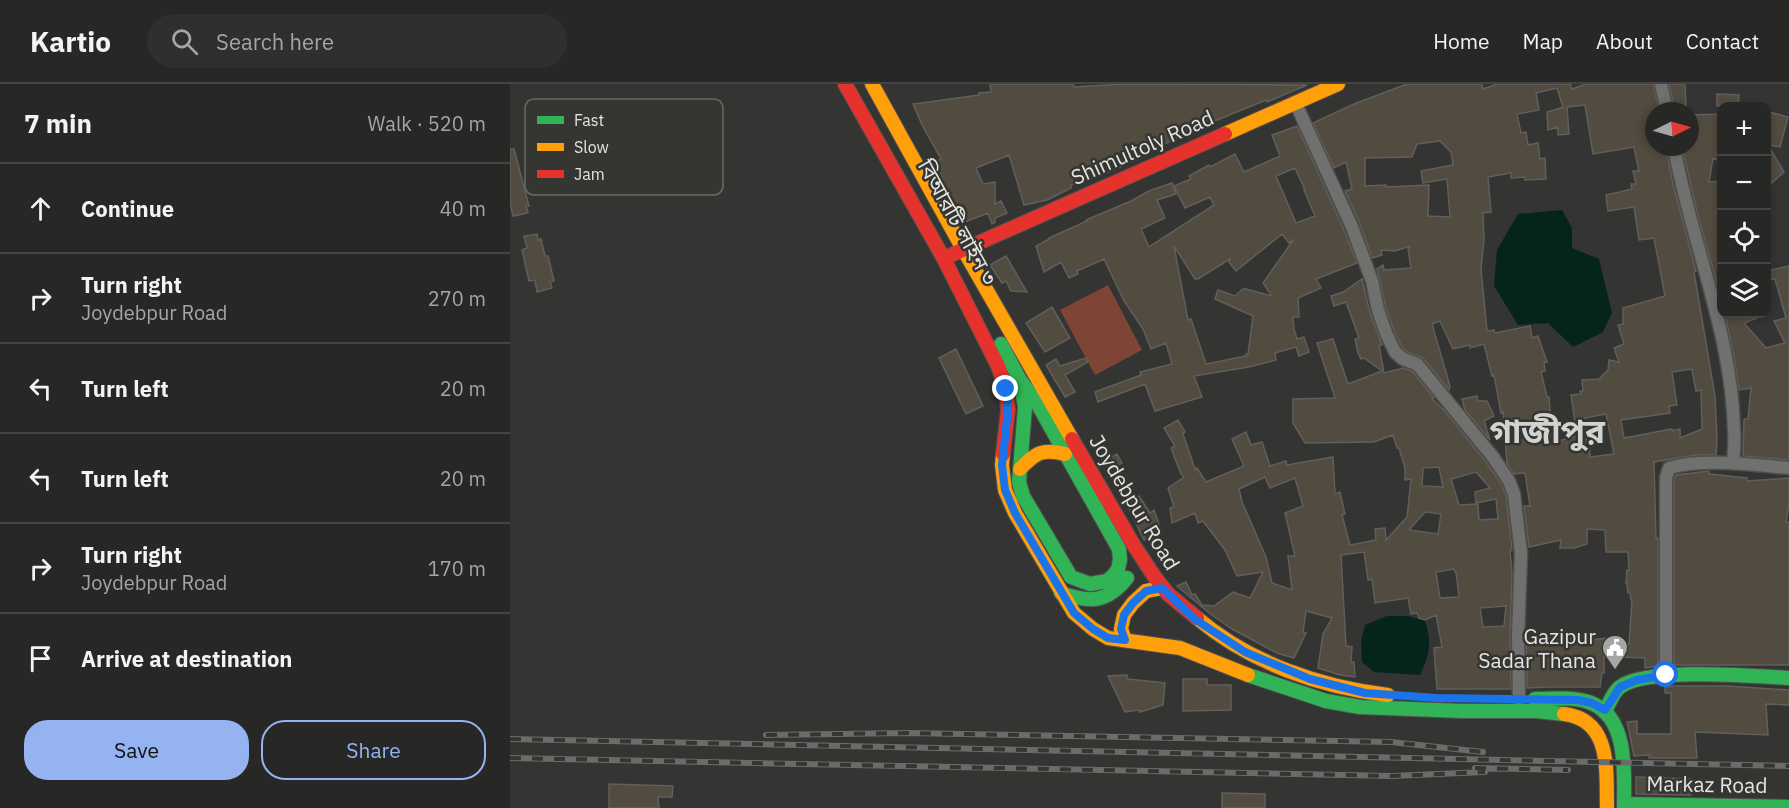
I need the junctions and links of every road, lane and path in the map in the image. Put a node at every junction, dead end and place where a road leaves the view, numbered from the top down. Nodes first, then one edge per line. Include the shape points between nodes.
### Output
1 (845, 84) edge
2 (857, 84) edge
3 (872, 84) edge
4 (1338, 84) edge
5 (1661, 84) edge
6 (1295, 102) junction
7 (1665, 102) edge
8 (1676, 156) edge
9 (953, 254) junction
10 (1020, 380) junction
11 (1065, 454) junction
12 (1733, 463) junction
13 (1789, 468) edge
14 (1020, 469) junction
15 (1133, 544) junction
16 (1162, 588) junction
17 (1062, 593) junction
18 (1125, 640) junction
19 (1666, 675) junction
20 (1789, 678) edge
21 (1519, 699) junction
22 (1605, 710) junction
23 (1624, 806) edge
24 (1789, 807) edge
25 (1607, 808) edge

1 - 9 main road
2 - 9 main road, বিআরটি লাইন ৩
3 - 9 main road
4 - 6 main road, Shimultoly Road
5 - 7 street
6 - 9 main road, Shimultoly Road
6 - 21 street via 1352,227 1395,352 1417,364 1493,457 1514,494 1521,553
8 - 12 street via 1731,390
9 - 10 main road, বিআরটি লাইন ৩
9 - 15 main road, Joydebpur Road
9 - 17 main road via 1006,389 1008,410 1002,465 1005,490
10 - 11 main road, বিআরটি লাইন ৩
10 - 14 main road, বিআরটি লাইন ৩ via 1025,407
11 - 14 main road via 1042,451
11 - 14 main road, বিআরটি লাইন ৩ via 1119,549 1118,572 1107,581 1094,585 1071,577 1023,496
12 - 13 street
12 - 19 street via 1669,468
15 - 16 main road, Joydebpur Road
15 - 17 main road via 1131,571 1116,591 1090,601
16 - 18 main road via 1146,591 1124,615 1121,629
16 - 21 main road, Joydebpur Road via 1196,620 1245,652 1310,679 1365,693
17 - 18 main road via 1074,613 1093,629 1108,638
18 - 25 main road via 1180,648 1326,701 1360,706 1570,715 1591,725 1601,739
19 - 20 main road
19 - 22 main road via 1620,687
21 - 22 main road, Joydebpur Road via 1578,700
22 - 23 main road via 1621,744
23 - 24 main road, Markaz Road

